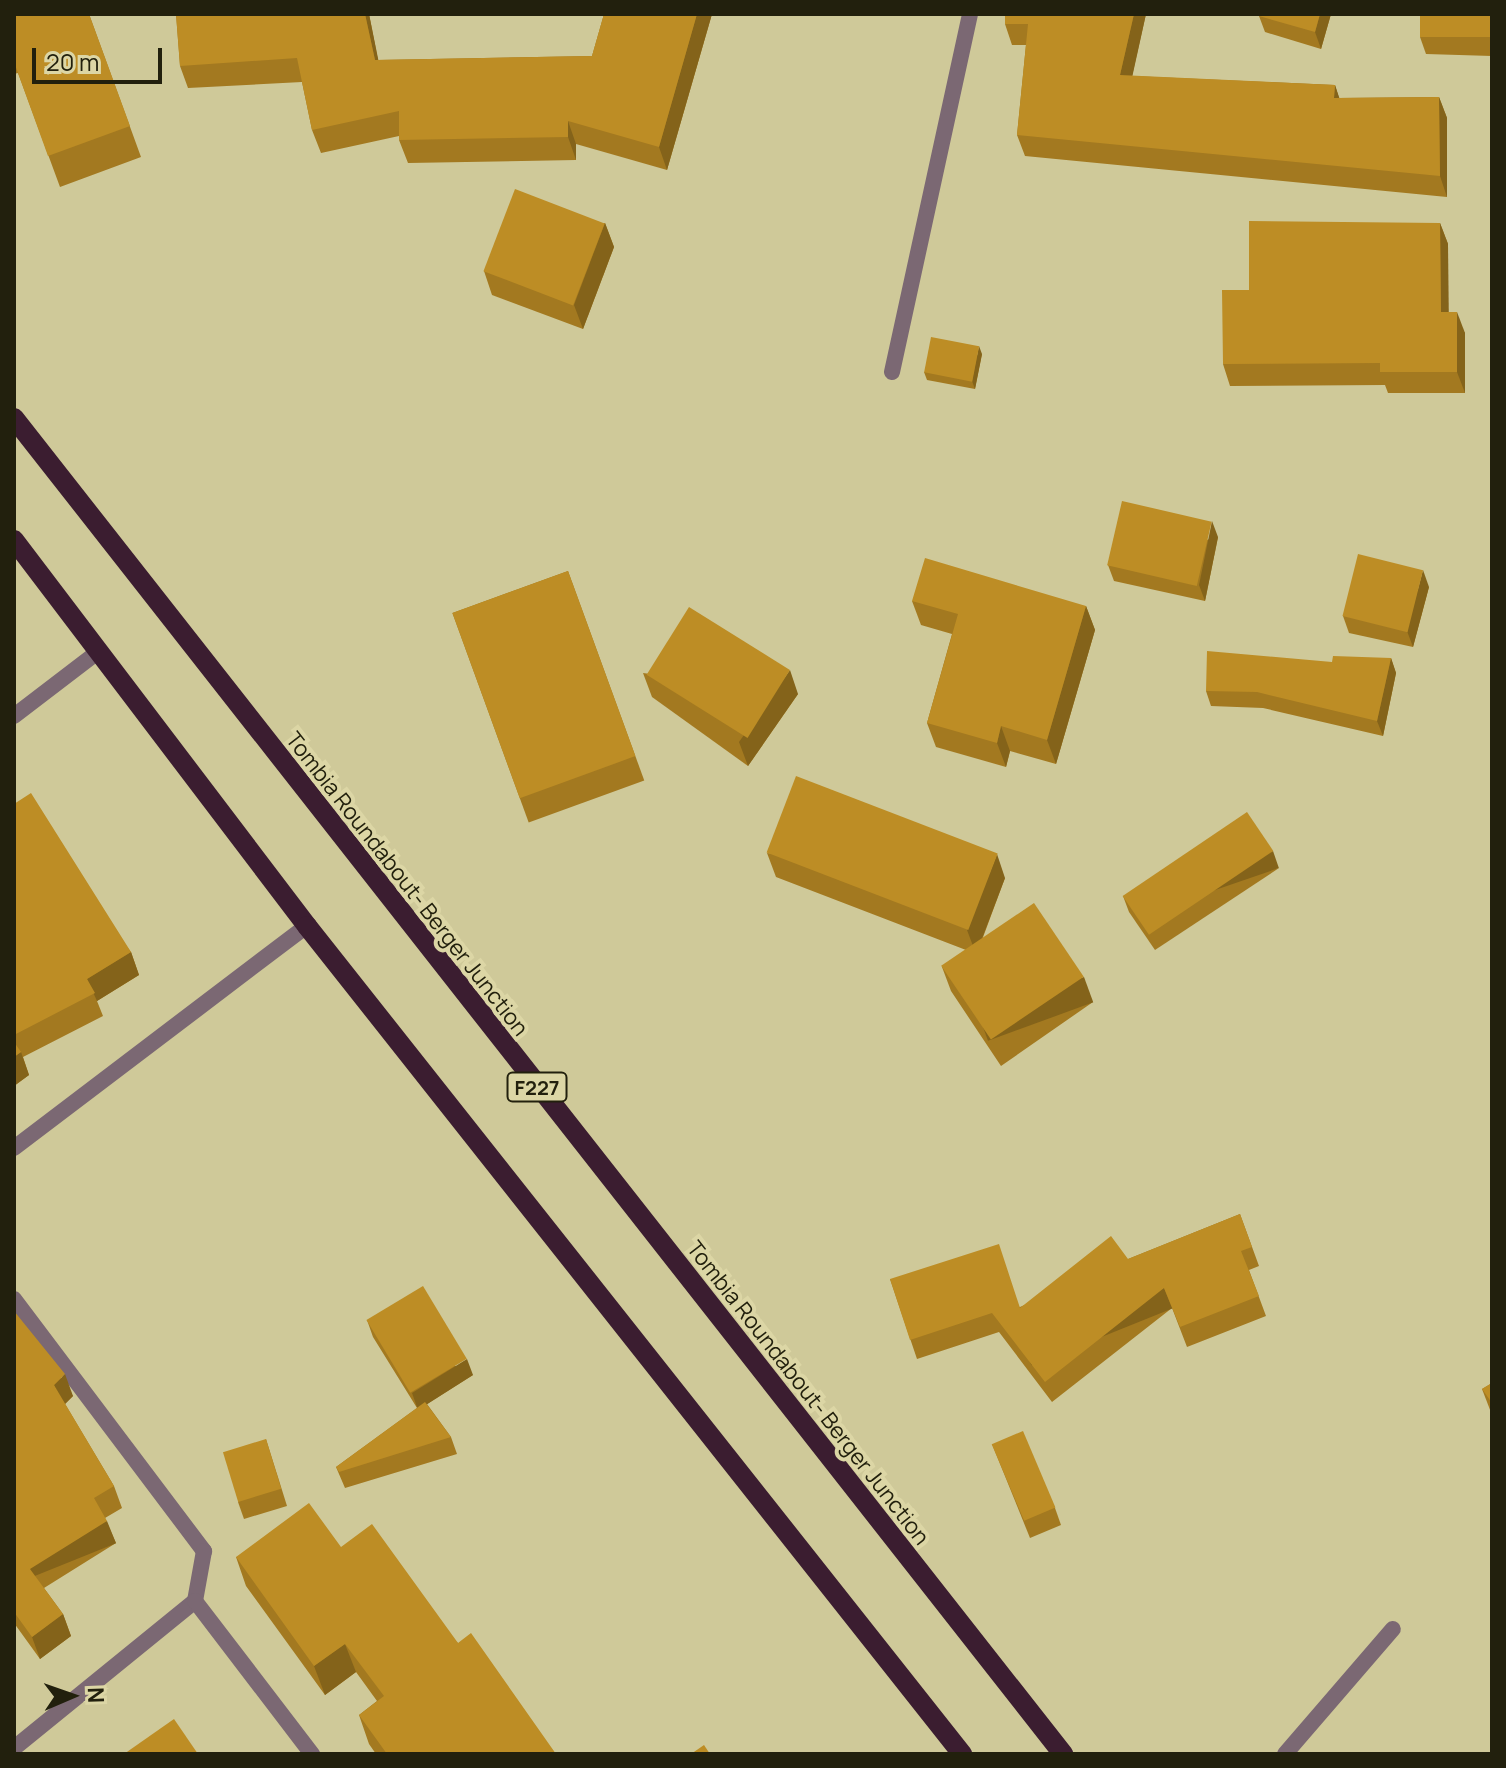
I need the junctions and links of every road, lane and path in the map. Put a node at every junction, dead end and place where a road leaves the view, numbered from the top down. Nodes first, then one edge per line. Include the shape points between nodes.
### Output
1 (970, 14) edge
2 (892, 372) dead end
3 (14, 418) edge
4 (14, 540) edge
5 (99, 651) junction
6 (14, 716) edge
7 (307, 926) junction
8 (14, 1148) edge
9 (14, 1299) edge
10 (195, 1601) junction
11 (1393, 1629) dead end
12 (14, 1748) edge
13 (312, 1754) edge
14 (962, 1754) edge
15 (1063, 1754) edge
16 (1285, 1754) edge

1 - 2 street
3 - 15 main road, Tombia Roundabout- Berger Junction / F227
4 - 5 main road
5 - 6 street
5 - 7 main road
7 - 8 street
7 - 14 main road
9 - 10 street via 204,1551
10 - 12 street
10 - 13 street
11 - 16 street

